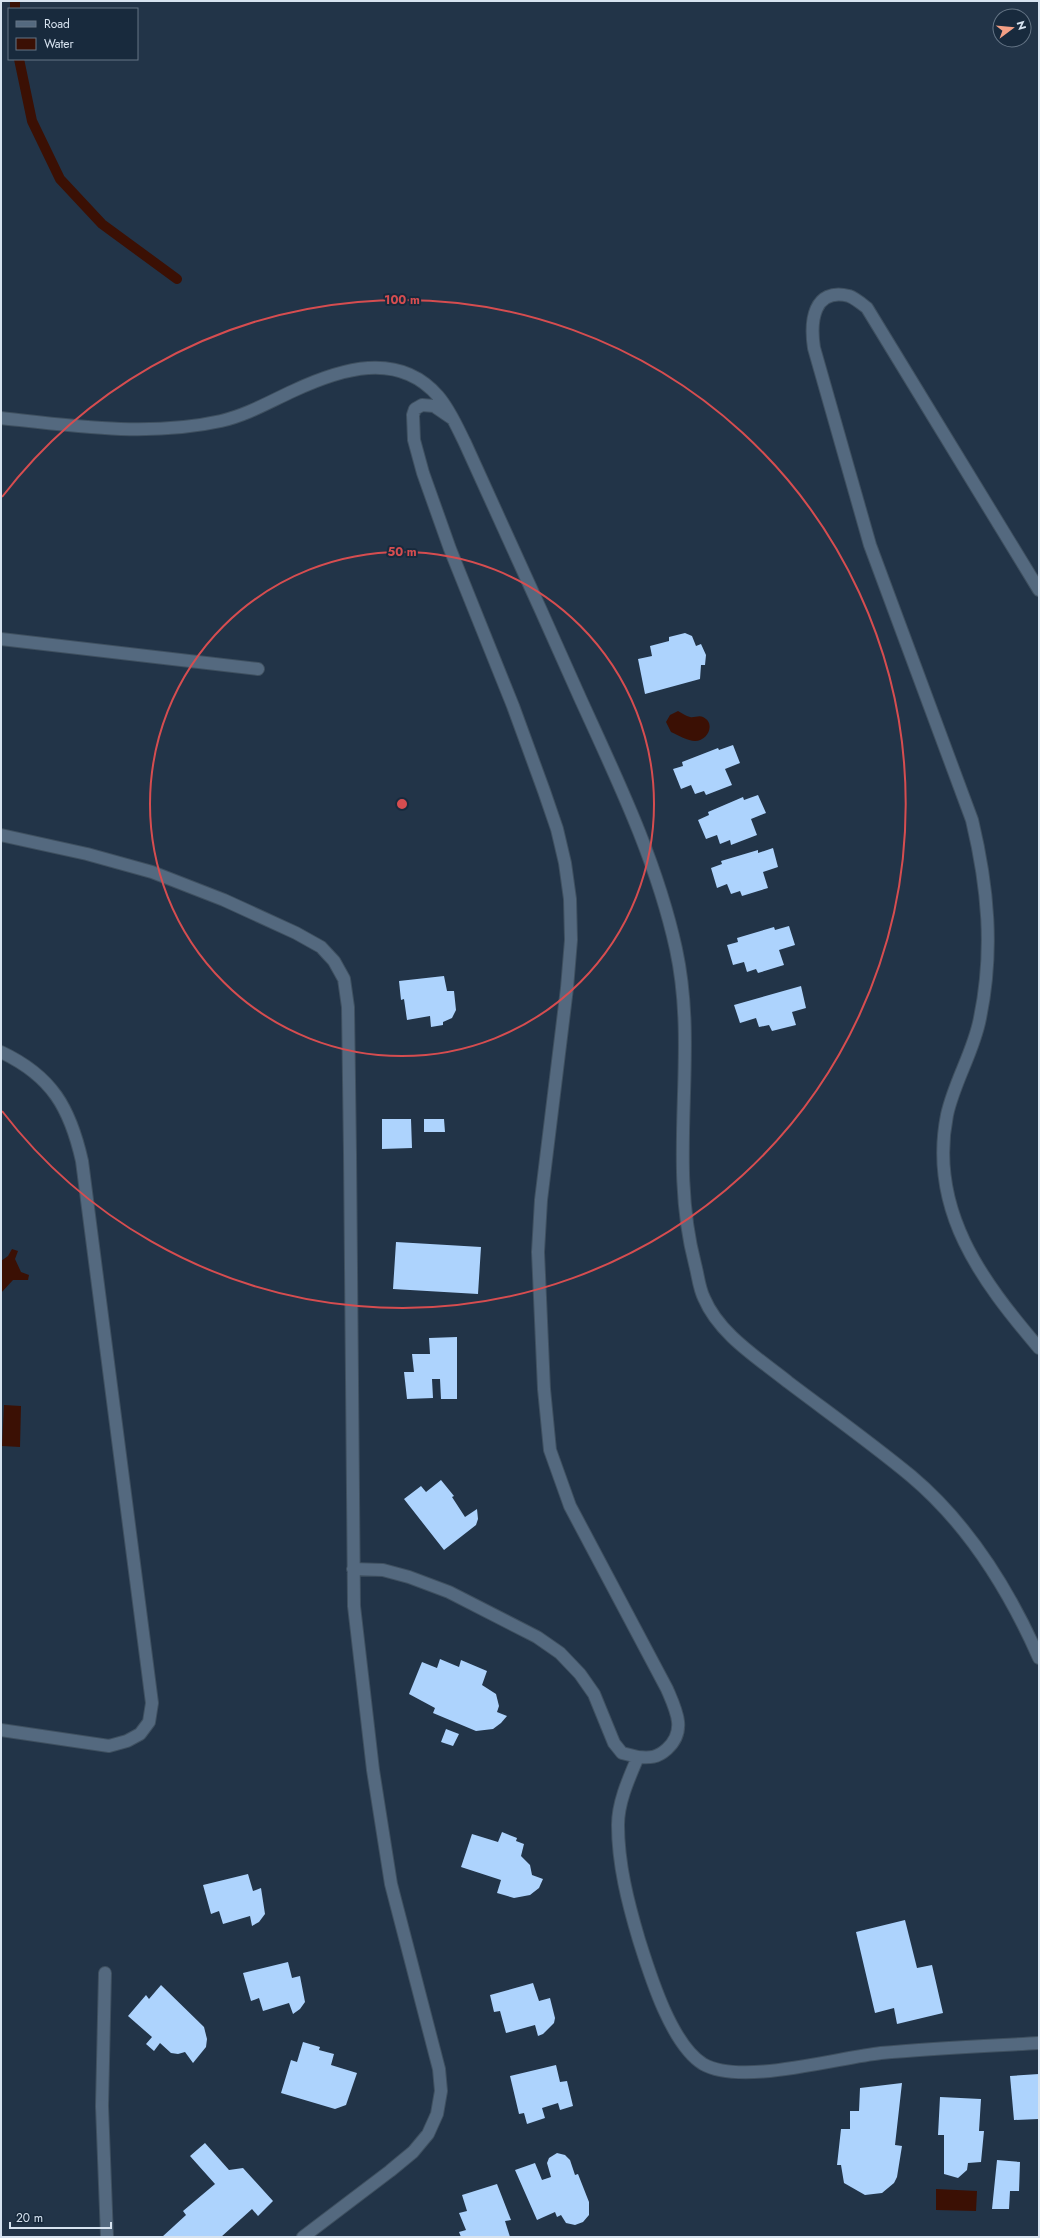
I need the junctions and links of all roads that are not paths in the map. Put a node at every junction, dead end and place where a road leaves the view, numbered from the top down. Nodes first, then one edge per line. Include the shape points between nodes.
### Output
1 (1, 418) edge
2 (453, 419) junction
3 (1039, 590) edge
4 (1, 639) edge
5 (258, 669) dead end
6 (1, 835) edge
7 (1, 1052) edge
8 (1039, 1348) edge
9 (353, 1569) junction
10 (1039, 1658) edge
11 (1, 1730) edge
12 (638, 1758) junction
13 (105, 1974) dead end
14 (1039, 2043) edge
15 (107, 2237) edge
16 (303, 2237) edge

1 - 2 street via 124,429 155,429 220,421 252,412 337,373 362,367 387,369 422,382 437,396
2 - 10 street via 622,789 662,894 682,983 686,1045 681,1140 683,1199 689,1241 704,1298 724,1329 909,1475 943,1505 968,1534 996,1578
2 - 12 street via 434,406 422,405 412,415 414,440 450,549 513,706 557,829 570,899 571,940 567,988 540,1207 538,1252 544,1389 550,1450 562,1486 592,1550 676,1711 680,1730 674,1743 652,1759
3 - 8 street via 867,308 850,297 834,294 823,300 814,314 811,329 814,348 870,545 972,820 982,865 989,940 986,979 980,1020 947,1115 944,1159 949,1201 962,1239 978,1268 997,1299
4 - 5 street
6 - 9 street via 72,850 152,872 224,900 321,947 334,961 344,978 348,1007 350,1138
7 - 11 street via 47,1083 65,1108 75,1130 82,1161 152,1703 149,1722 140,1734 109,1746
9 - 12 street via 382,1570 449,1592 537,1638 560,1653 594,1694 614,1743 622,1752
9 - 16 street via 354,1606 362,1678 390,1877 439,2069 441,2091 437,2114 413,2152
12 - 14 street via 628,1782 618,1824 622,1872 630,1910 662,2005 678,2035 702,2063 715,2070 732,2073 758,2072 881,2053
13 - 15 street via 102,2106

